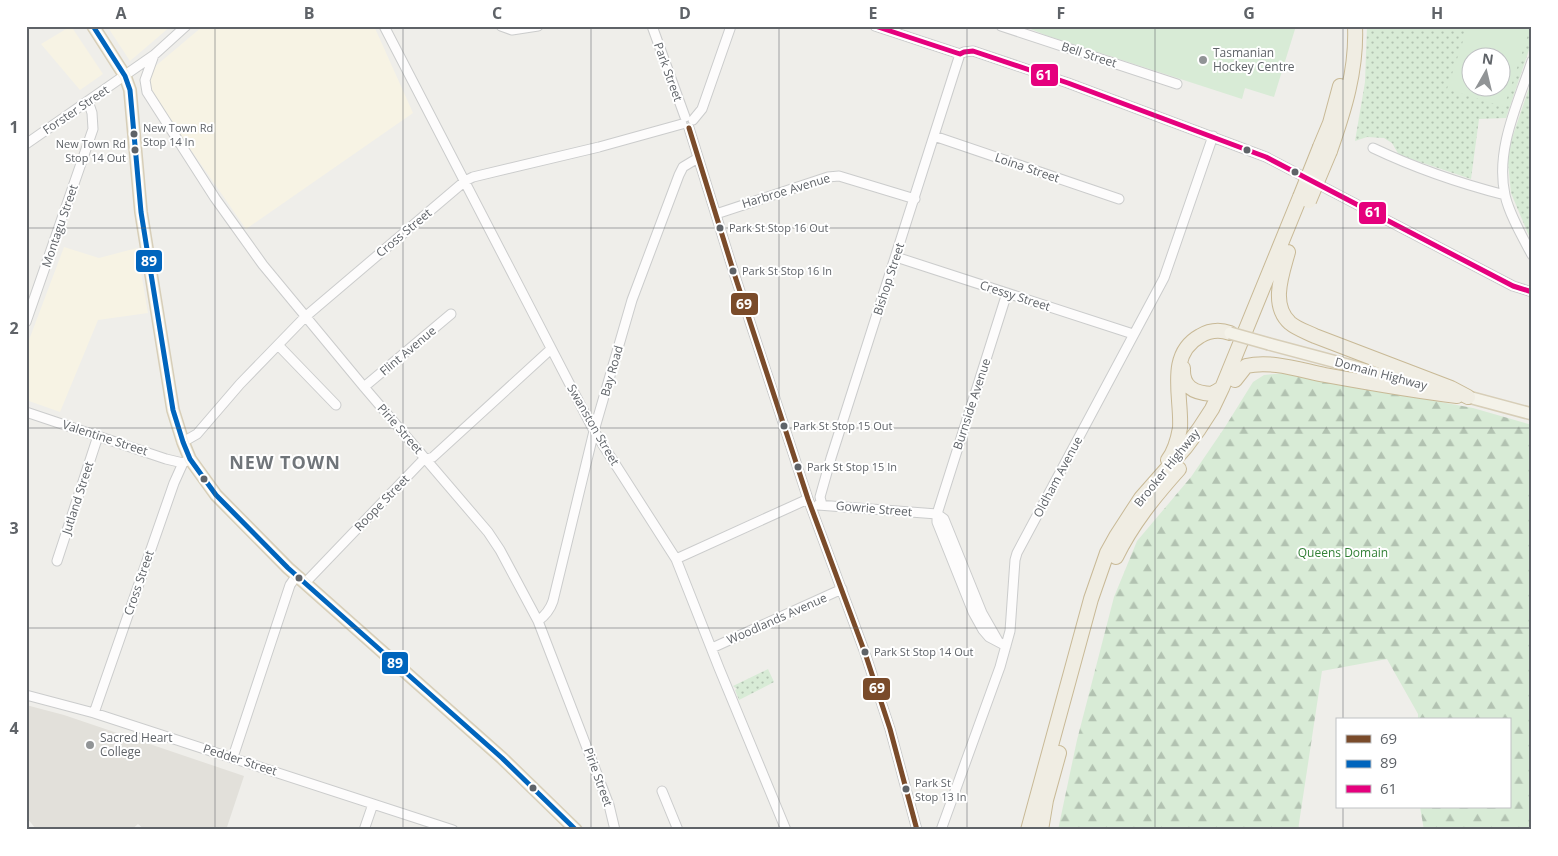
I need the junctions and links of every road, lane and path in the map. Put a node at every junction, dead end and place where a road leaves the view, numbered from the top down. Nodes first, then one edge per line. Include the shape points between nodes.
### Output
1 (93, 26) edge
2 (186, 26) edge
3 (384, 26) edge
4 (501, 26) edge
5 (538, 26) edge
6 (652, 26) edge
7 (731, 26) edge
8 (875, 26) edge
9 (1001, 26) edge
10 (1346, 26) edge
11 (1354, 26) edge
12 (960, 54) junction
13 (154, 55) junction
14 (1532, 61) edge
15 (125, 76) junction
16 (1177, 84) dead end
17 (88, 101) junction
18 (687, 122) junction
19 (934, 136) junction
20 (1213, 136) junction
21 (26, 144) edge
22 (1373, 148) dead end
23 (1325, 149) junction
24 (698, 158) junction
25 (465, 181) junction
26 (1505, 195) junction
27 (914, 199) junction
28 (1119, 199) dead end
29 (1305, 199) junction
30 (716, 214) junction
31 (1288, 252) junction
32 (1532, 255) edge
33 (896, 257) junction
34 (1532, 292) edge
35 (1007, 294) junction
36 (29, 304) edge
37 (451, 314) dead end
38 (305, 317) junction
39 (26, 322) edge
40 (1230, 333) junction
41 (1133, 334) junction
42 (278, 345) junction
43 (551, 349) junction
44 (1235, 380) junction
45 (364, 387) junction
46 (1222, 388) junction
47 (1468, 397) junction
48 (336, 405) dead end
49 (26, 412) edge
50 (1532, 414) edge
51 (594, 431) junction
52 (98, 436) junction
53 (183, 442) junction
54 (426, 459) junction
55 (187, 461) junction
56 (1150, 487) junction
57 (810, 503) junction
58 (822, 504) junction
59 (937, 514) junction
60 (676, 559) junction
61 (57, 561) dead end
62 (301, 579) junction
63 (842, 589) junction
64 (538, 621) junction
65 (1002, 644) junction
66 (712, 648) junction
67 (26, 695) edge
68 (94, 713) junction
69 (233, 757) junction
70 (662, 791) dead end
71 (374, 804) junction
72 (364, 830) edge
73 (452, 830) edge
74 (576, 830) edge
75 (615, 830) edge
76 (678, 830) edge
77 (786, 830) edge
78 (916, 830) edge
79 (941, 830) edge
80 (1028, 830) edge
81 (1041, 830) edge

1 - 15 main road
2 - 13 street, Forster Street
3 - 25 street, Swanston Street
4 - 5 street via 512,30
6 - 18 street, Park Street
7 - 18 street via 702,109
8 - 12 street
9 - 16 street, Bell Street
10 - 23 highway, Brooker Highway via 1342,76
11 - 23 highway via 1354,58 1345,109
12 - 19 street, Bishop Street
12 - 20 street via 973,51
13 - 15 street, Forster Street
13 - 38 street, Pirie Street via 145,80 147,92 263,265
14 - 26 street via 1506,140 1503,165
15 - 17 street, Forster Street
15 - 53 main road via 132,104 141,212 173,410
17 - 21 street, Forster Street
17 - 36 street, Montagu Street via 93,129
18 - 24 street, Park Street
18 - 25 street, Cross Street via 599,147 473,176
19 - 27 street, Bishop Street
19 - 28 street, Loina Street
20 - 34 street via 1266,157 1513,286
20 - 41 street, Oldham Avenue via 1164,278
22 - 26 street via 1402,161
23 - 29 highway, Brooker Highway, bridge
24 - 30 street, Park Street
24 - 51 street, Bay Road via 683,167 679,175 632,300
25 - 38 street, Cross Street
25 - 43 street, Swanston Street
26 - 32 street
27 - 30 street, Harbroe Avenue via 839,176
27 - 33 street, Bishop Street
29 - 31 highway, Brooker Highway
29 - 46 highway, Brooker Highway
30 - 57 street, Park Street
31 - 44 highway, Brooker Highway
31 - 47 highway via 1279,295 1283,314 1290,323
33 - 35 street, Cressy Street
33 - 58 street, Bishop Street via 831,458 820,497
35 - 41 street, Cressy Street
35 - 59 street, Burnside Avenue
36 - 39 street, Montagu Street
37 - 45 street, Flint Avenue
38 - 42 street, Cross Street
38 - 45 street, Pirie Street
40 - 46 highway via 1199,343 1188,355 1183,368 1185,382 1190,388 1212,394
40 - 47 main road, Domain Highway, bridge
40 - 56 highway via 1216,330 1200,336 1181,358 1177,442
41 - 65 street, Oldham Avenue via 1017,553 1010,631
42 - 48 street
42 - 53 street, Cross Street via 196,434
43 - 51 street, Swanston Street
43 - 54 street, Roope Street via 433,457
44 - 47 highway via 1246,366 1275,365 1374,384
44 - 81 highway, Brooker Highway via 1205,437 1137,519 1116,556 1100,600 1046,800
45 - 54 street, Pirie Street
46 - 56 highway, Brooker Highway via 1199,429
47 - 50 main road, Domain Highway
49 - 52 street, Valentine Street
51 - 60 street, Swanston Street
51 - 64 street, Bay Road via 553,601
52 - 55 street, Valentine Street via 166,459
52 - 61 street, Jutland Street
53 - 55 main road
54 - 62 street, Roope Street
54 - 64 street, Pirie Street via 488,532
55 - 62 main road via 216,495
55 - 68 street, Cross Street via 174,483
56 - 80 highway, Brooker Highway via 1117,535 1098,577
57 - 58 street, Gowrie Street
57 - 60 street
57 - 63 street, Park Street
58 - 59 street, Gowrie Street
59 - 65 street via 944,519 982,613
60 - 66 street, Swanston Street
62 - 69 street, Roope Street via 290,585
62 - 74 main road via 502,758
63 - 66 street, Woodlands Avenue
63 - 78 street, Park Street via 890,729
64 - 75 street, Pirie Street via 609,805
65 - 79 street, Oldham Avenue via 1000,667
66 - 77 street, Swanston Street
67 - 68 street, Pedder Street
68 - 69 street, Pedder Street
69 - 71 street, Pedder Street
70 - 76 street
71 - 72 street
71 - 73 street, Pedder Street

